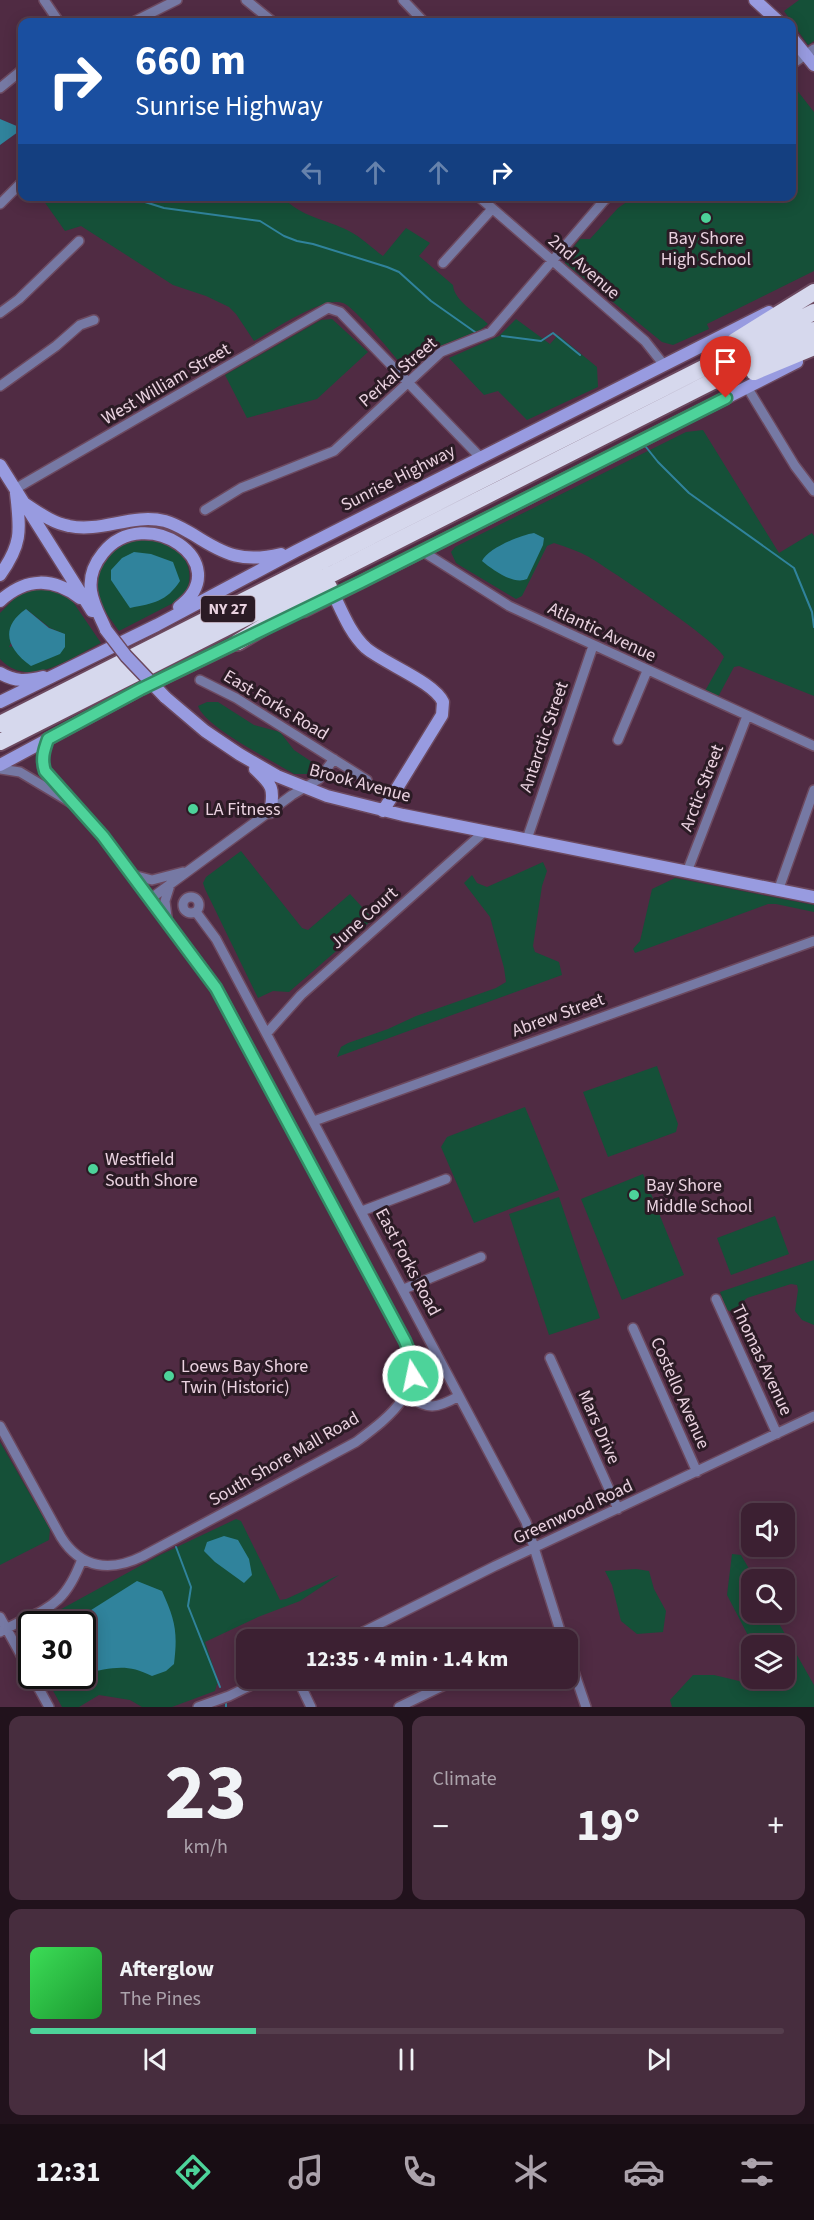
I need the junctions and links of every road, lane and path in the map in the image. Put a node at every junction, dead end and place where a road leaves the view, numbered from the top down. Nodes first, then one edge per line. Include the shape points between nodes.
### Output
1 (44, 0) edge
2 (177, 0) edge
3 (246, 0) edge
4 (403, 0) edge
5 (755, 0) edge
6 (56, 18) edge
7 (141, 18) edge
8 (268, 18) edge
9 (420, 18) edge
10 (774, 18) edge
11 (796, 42) edge
12 (811, 56) edge
13 (796, 62) edge
14 (18, 72) edge
15 (0, 88) edge
16 (18, 186) edge
17 (483, 201) edge
18 (604, 201) edge
19 (0, 204) edge
20 (492, 209) junction
21 (79, 241) dead end
22 (552, 261) junction
23 (443, 263) dead end
24 (814, 290) edge
25 (814, 312) edge
26 (0, 313) edge
27 (94, 320) dead end
28 (814, 330) edge
29 (814, 347) edge
30 (814, 353) edge
31 (664, 365) junction
32 (408, 383) junction
33 (0, 386) edge
34 (747, 387) junction
35 (635, 403) junction
36 (658, 409) junction
37 (481, 458) junction
38 (0, 465) edge
39 (4, 479) edge
40 (15, 489) junction
41 (814, 491) edge
42 (24, 503) junction
43 (205, 510) dead end
44 (416, 532) junction
45 (296, 551) junction
46 (422, 551) junction
47 (0, 574) edge
48 (334, 596) junction
49 (0, 601) edge
50 (88, 604) junction
51 (157, 625) junction
52 (106, 630) junction
53 (238, 642) junction
54 (593, 646) junction
55 (647, 671) junction
56 (0, 673) edge
57 (62, 673) junction
58 (200, 680) dead end
59 (0, 702) edge
60 (747, 716) junction
61 (0, 724) edge
62 (48, 739) junction
63 (618, 740) dead end
64 (0, 742) edge
65 (814, 746) edge
66 (239, 754) junction
67 (334, 759) junction
68 (0, 767) edge
69 (367, 780) dead end
70 (304, 788) junction
71 (814, 790) edge
72 (78, 807) junction
73 (383, 811) junction
74 (270, 812) junction
75 (485, 831) junction
76 (526, 839) junction
77 (194, 868) junction
78 (687, 872) junction
79 (131, 874) junction
80 (170, 885) junction
81 (778, 891) junction
82 (814, 897) edge
83 (150, 899) junction
84 (196, 912) dead end
85 (169, 922) junction
86 (814, 941) edge
87 (267, 1033) junction
88 (314, 1121) junction
89 (446, 1179) dead end
90 (362, 1211) junction
91 (481, 1257) dead end
92 (404, 1289) junction
93 (716, 1299) dead end
94 (633, 1328) dead end
95 (550, 1358) dead end
96 (406, 1395) junction
97 (459, 1396) junction
98 (814, 1416) edge
99 (0, 1426) edge
100 (777, 1434) junction
101 (697, 1472) junction
102 (618, 1509) junction
103 (534, 1549) junction
104 (82, 1559) junction
105 (0, 1617) edge
106 (370, 1629) edge
107 (560, 1629) edge
108 (3, 1630) edge
109 (18, 1653) edge
110 (578, 1685) edge
111 (39, 1689) edge
112 (244, 1689) edge
113 (302, 1689) edge
114 (436, 1689) edge
115 (49, 1707) edge
116 (198, 1707) edge
117 (311, 1707) edge
118 (399, 1707) edge
119 (585, 1707) edge

1 - 6 street
2 - 7 street
3 - 8 street
4 - 9 street
5 - 10 main road
11 - 12 main road
12 - 13 street
14 - 15 street
16 - 19 street
17 - 20 street, 2nd Avenue
18 - 22 street, Perkal Street
20 - 22 street, 2nd Avenue
20 - 23 street
21 - 26 street
22 - 31 street, 2nd Avenue via 645,341
22 - 32 street, Perkal Street via 490,332 441,352
24 - 31 main road, Sunrise Highway
24 - 35 highway
25 - 35 highway, NY 27
27 - 33 street via 80,325
28 - 36 highway, NY 27
29 - 36 highway
30 - 34 main road
31 - 37 main road, Sunrise Highway
32 - 37 street
32 - 40 street, West William Street via 350,321 328,308
32 - 43 street, Perkal Street via 334,451 242,488
34 - 41 street
34 - 46 main road
35 - 61 highway, NY 27
36 - 44 highway, NY 27
37 - 45 main road, Sunrise Highway
38 - 39 main road, Brook Avenue
39 - 40 main road, Brook Avenue
40 - 42 main road, Brook Avenue
40 - 47 main road via 20,529 12,558
42 - 45 main road via 55,522 73,527 139,519 165,521 238,558
42 - 50 main road, Brook Avenue
44 - 53 highway
44 - 64 highway, NY 27
45 - 51 main road, Sunrise Highway
46 - 48 main road
46 - 54 street, Atlantic Avenue via 509,606
48 - 53 main road
48 - 73 main road via 365,647 432,689 443,702 442,714
49 - 50 main road via 21,586 48,582 65,587
50 - 52 main road, Brook Avenue
51 - 52 main road via 192,596 198,571 188,551 176,542 140,533 114,543 95,566 92,594
51 - 57 main road, Sunrise Highway
52 - 66 main road, Brook Avenue, bridge via 165,697
53 - 62 main road
54 - 55 street, Atlantic Avenue
54 - 76 street, Antarctic Street
55 - 60 street, Atlantic Avenue
55 - 63 street
56 - 57 main road via 26,680
57 - 59 main road, Sunrise Highway
58 - 67 street, East Forks Road
60 - 65 street, Atlantic Avenue
60 - 78 street, Arctic Street
62 - 68 main road
62 - 72 street, South Shore Mall Road via 43,755 45,771
66 - 70 main road, Brook Avenue
66 - 74 main road via 270,784
67 - 69 street, East Forks Road
67 - 70 street, East Forks Road via 319,779
68 - 72 street, South Shore Mall Road via 28,776
70 - 73 main road, Brook Avenue
70 - 74 street, East Forks Road
71 - 81 street
72 - 79 street, South Shore Mall Road
73 - 75 main road, Brook Avenue
74 - 77 street, East Forks Road
75 - 76 main road, Brook Avenue
75 - 87 street, June Court via 301,995
76 - 78 main road, Brook Avenue
77 - 79 street via 158,879
77 - 80 street, East Forks Road
78 - 81 main road, Brook Avenue
79 - 83 street, South Shore Mall Road
80 - 83 street, East Forks Road
80 - 85 street via 165,905
81 - 82 main road, Brook Avenue
83 - 85 street, South Shore Mall Road
84 - 87 street, East Forks Road via 216,939
85 - 96 street, South Shore Mall Road via 221,995 405,1341 414,1367
86 - 88 street, Abrew Street
87 - 88 street, East Forks Road
88 - 90 street, East Forks Road
89 - 90 street
90 - 92 street, East Forks Road
91 - 92 street
92 - 97 street, East Forks Road
93 - 100 street, Thomas Avenue
94 - 101 street, Costello Avenue
95 - 102 street, Mars Drive
96 - 97 street via 429,1407
96 - 104 street, South Shore Mall Road via 351,1445 143,1556 117,1565
97 - 103 street, East Forks Road via 526,1522
98 - 100 street, Greenwood Road
99 - 104 street via 64,1540
100 - 101 street, Greenwood Road
101 - 102 street, Greenwood Road
102 - 103 street, Greenwood Road
103 - 106 street, Greenwood Road
103 - 107 street, East Forks Road
104 - 108 street via 60,1600
105 - 108 street
108 - 109 street
110 - 119 street
111 - 115 street
112 - 116 street
113 - 117 street
114 - 118 street

